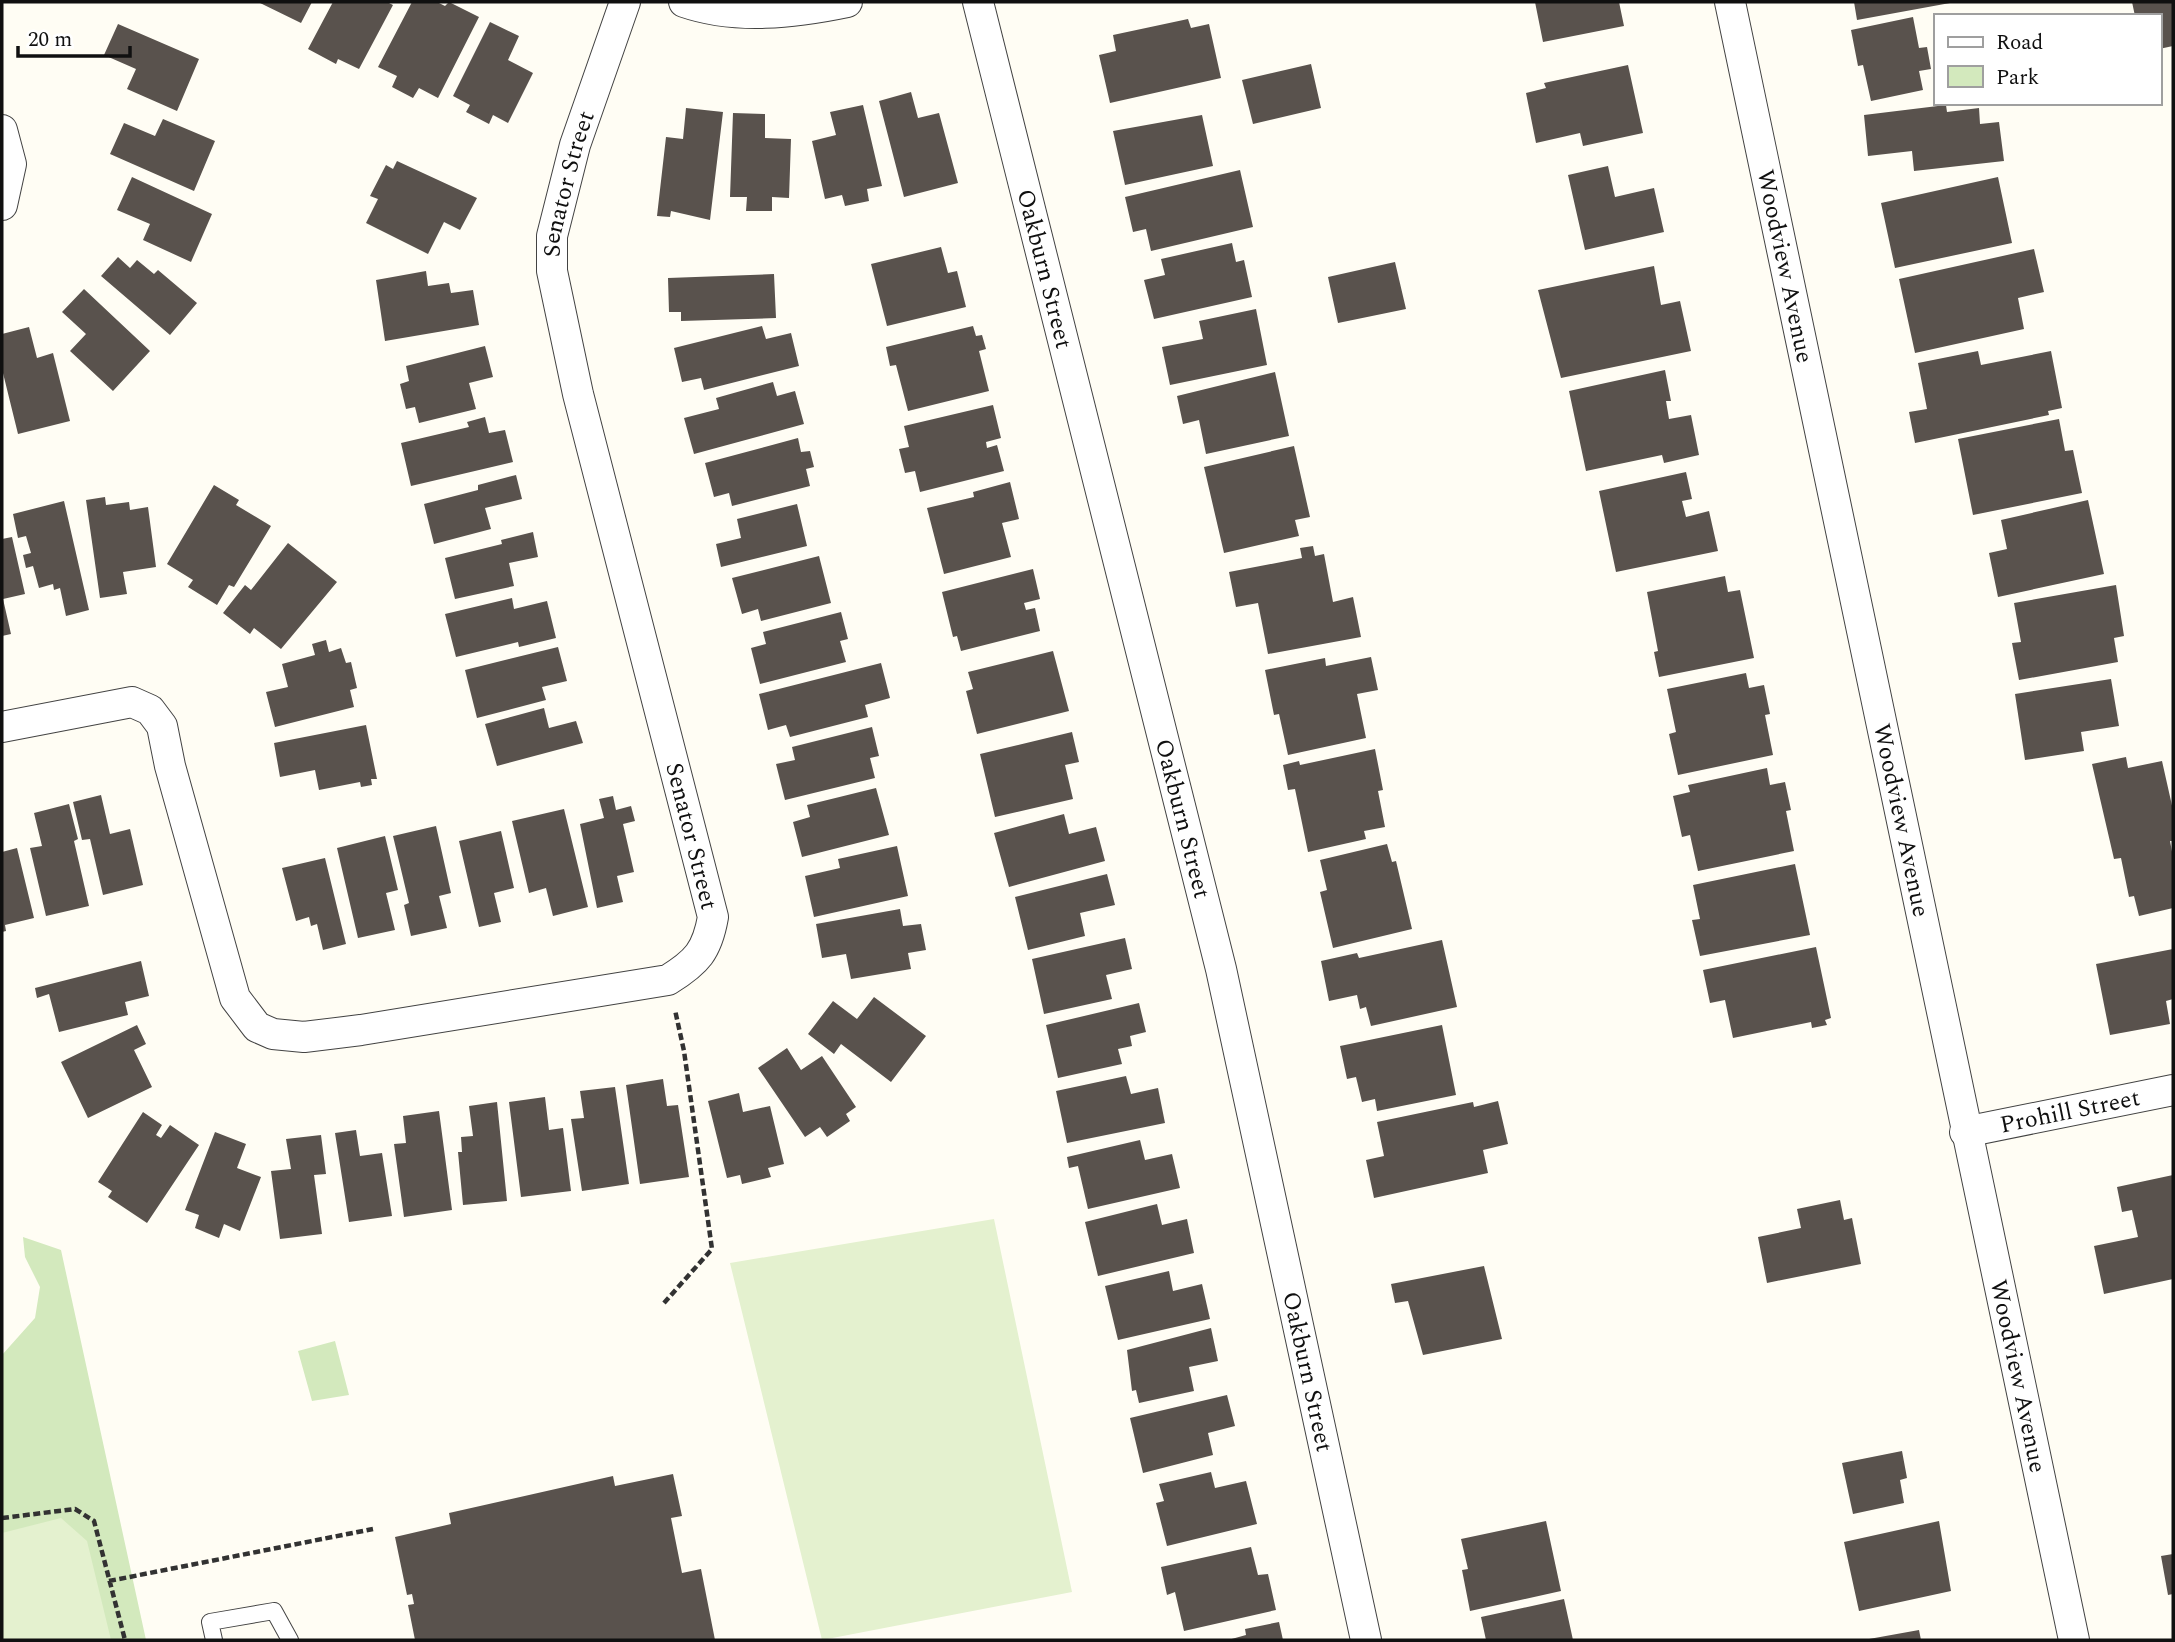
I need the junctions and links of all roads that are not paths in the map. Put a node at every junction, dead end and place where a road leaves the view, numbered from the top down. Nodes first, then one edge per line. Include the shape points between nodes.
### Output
1 (625, 2) edge
2 (684, 2) edge
3 (847, 2) edge
4 (978, 2) edge
5 (1730, 2) edge
6 (2, 130) edge
7 (2, 205) edge
8 (2, 727) edge
9 (2173, 1090) edge
10 (1965, 1132) junction
11 (214, 1640) edge
12 (290, 1640) edge
13 (1366, 1640) edge
14 (2074, 1640) edge

1 - 8 street, Senator Street via 590,92 571,158 552,236 552,271 578,394 713,917 710,938 694,964 668,980 361,1030 303,1037 273,1034 257,1027 235,998 162,726 150,710 132,702
2 - 3 street via 707,10 782,13
4 - 13 street, Oakburn Street via 1221,969
5 - 10 street, Woodview Avenue
6 - 7 street via 11,164
9 - 10 street, Prohill Street
10 - 14 street, Woodview Avenue
11 - 12 lane via 210,1622 274,1612

